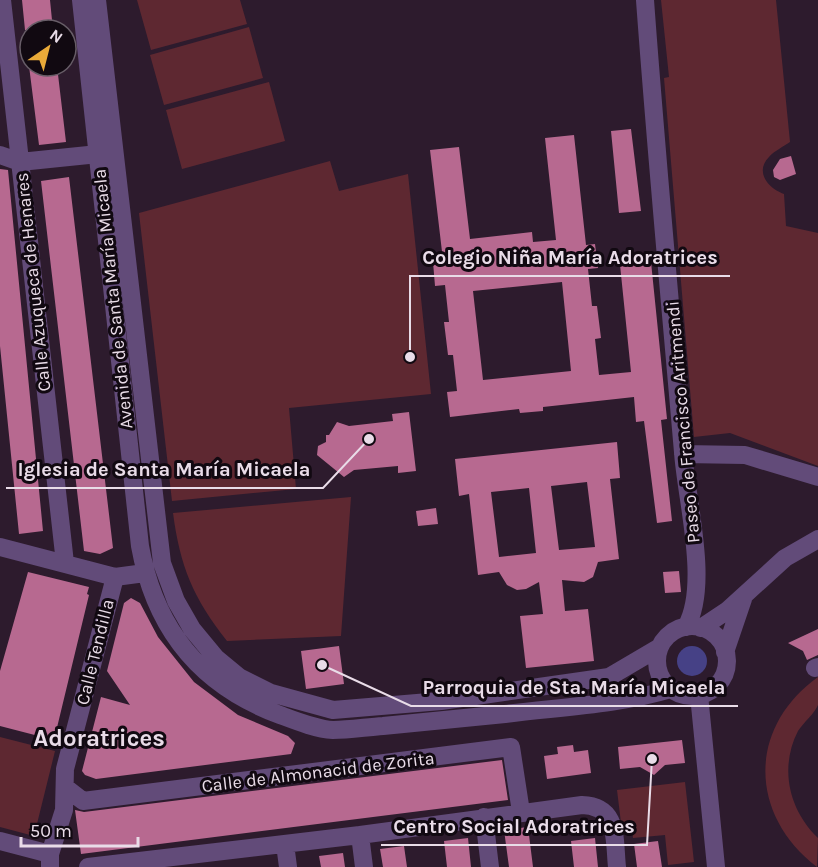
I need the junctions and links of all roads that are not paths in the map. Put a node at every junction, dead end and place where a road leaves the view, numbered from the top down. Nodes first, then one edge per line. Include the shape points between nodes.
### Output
1 (2, 0) edge
2 (81, 0) edge
3 (97, 0) edge
4 (645, 0) edge
5 (116, 152) junction
6 (97, 154) junction
7 (0, 155) edge
8 (20, 162) junction
9 (683, 454) junction
10 (818, 477) edge
11 (818, 539) edge
12 (0, 547) edge
13 (65, 563) junction
14 (145, 573) junction
15 (115, 577) junction
16 (743, 597) junction
17 (694, 627) junction
18 (660, 647) junction
19 (725, 652) junction
20 (671, 689) junction
21 (699, 695) junction
22 (65, 787) junction
23 (521, 812) junction
24 (484, 817) junction
25 (360, 835) junction
26 (0, 840) edge
27 (285, 844) junction
28 (50, 861) edge
29 (88, 867) edge
30 (288, 867) edge
31 (364, 867) edge
32 (490, 867) edge
33 (617, 867) edge
34 (716, 867) edge

1 - 8 street, Calle Azuqueca de Henares
2 - 6 street, Avenida de Santa María Micaela
3 - 5 street, Avenida de Santa María Micaela
4 - 9 street, Paseo de Francisco Aritmendi
5 - 6 street
5 - 18 street, Avenida de Santa María Micaela via 162,563 192,630 216,658 239,678 271,693 333,710 441,701 609,677
6 - 8 street
6 - 14 street, Avenida de Santa María Micaela
7 - 8 street
8 - 13 street, Calle Azuqueca de Henares
9 - 10 street via 745,455
9 - 17 street, Paseo de Francisco Aritmendi via 697,569
11 - 16 street via 777,564
12 - 13 street
13 - 15 street
14 - 15 street
14 - 20 street, Avenida de Santa María Micaela via 178,642 206,673 230,693 260,708 332,730 634,698
15 - 22 street, Calle Tendilla via 65,770
16 - 17 street
16 - 19 street
17 - 18 street via 671,633
17 - 19 street via 716,636
18 - 20 street via 657,665
19 - 21 street via 726,666 720,682
20 - 21 street via 680,694
21 - 34 street
22 - 23 street, Calle de Almonacid de Zorita via 83,801 511,747
22 - 28 street, Calle Tendilla via 64,810
23 - 24 street
23 - 33 street via 582,805 603,810 613,830
24 - 25 street
24 - 32 street
25 - 27 street
25 - 31 street
26 - 28 street
27 - 29 street
27 - 30 street

